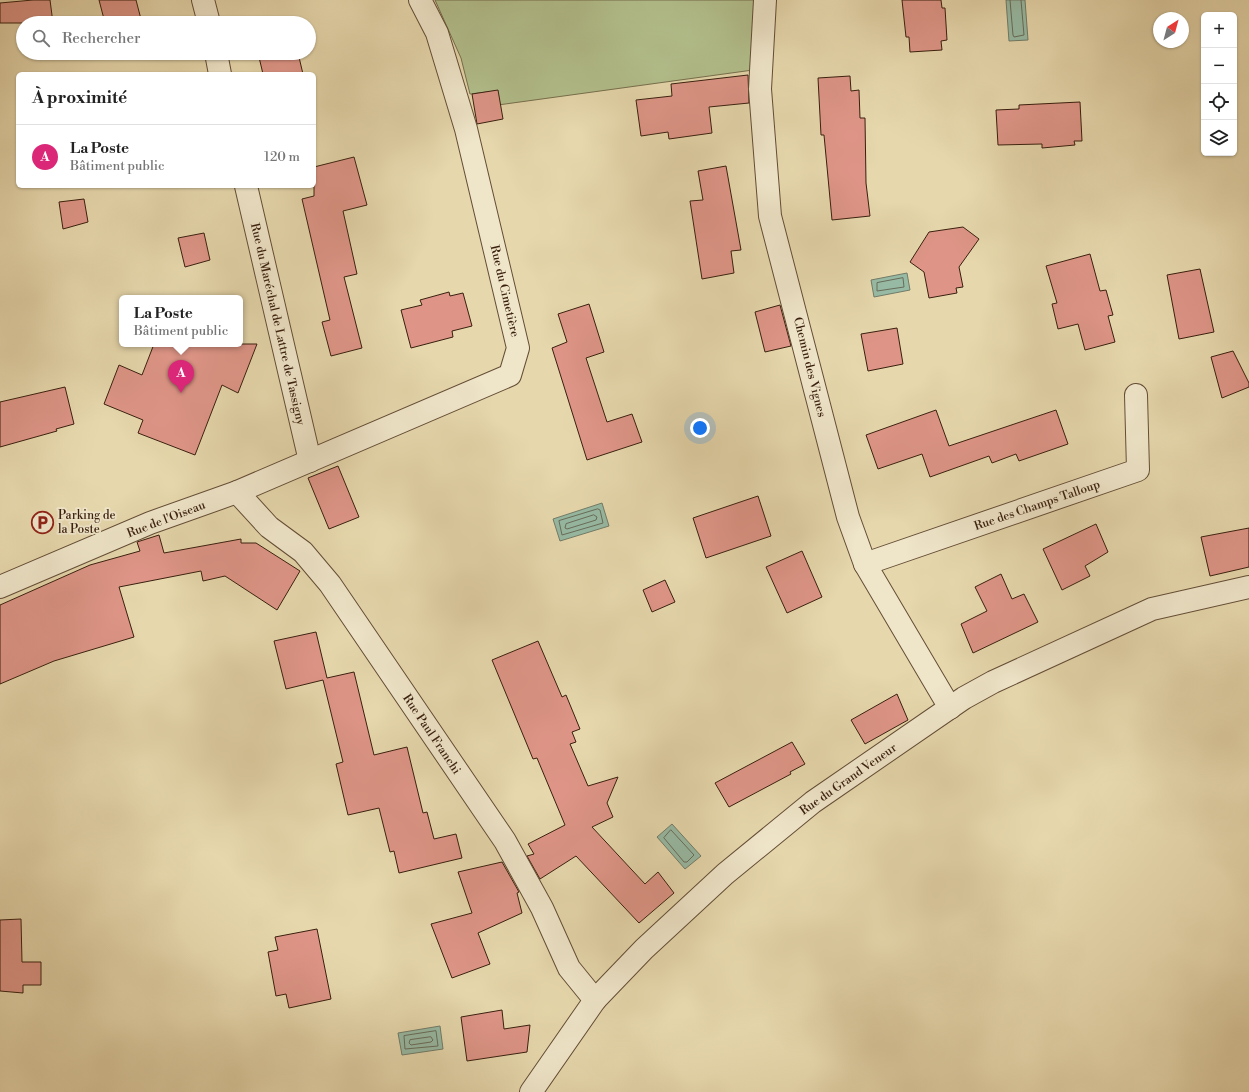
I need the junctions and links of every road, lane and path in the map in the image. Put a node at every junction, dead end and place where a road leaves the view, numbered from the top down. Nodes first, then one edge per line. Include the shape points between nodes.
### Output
1 (203, 0) edge
2 (420, 0) edge
3 (765, 0) edge
4 (207, 16) edge
5 (217, 60) edge
6 (220, 72) edge
7 (246, 188) edge
8 (1136, 395) dead end
9 (310, 461) junction
10 (237, 492) junction
11 (865, 564) junction
12 (0, 587) edge
13 (1249, 587) edge
14 (950, 708) junction
15 (594, 1000) junction
16 (531, 1092) edge

1 - 4 street
2 - 9 street, Rue du Cimetière via 437,33 466,129 518,348 510,375
3 - 11 street, Chemin des Vignes via 760,90 770,216 848,517
5 - 6 street
7 - 9 street, Rue du Maréchal de Lattre de Tassigny
8 - 11 street, Rue des Champs Talloup via 1138,470
9 - 10 street, Rue de l'Oiseau
10 - 12 street, Rue de l'Oiseau via 150,523
10 - 15 street, Rue Paul Franchi via 269,527 303,552 330,584 505,841 542,908 569,968
11 - 14 street, Chemin des Vignes
13 - 14 street, Rue du Grand Veneur via 1152,609 993,682
14 - 15 street, Rue du Grand Veneur via 807,807 725,874 644,949
15 - 16 street, Rue du Grand Veneur

